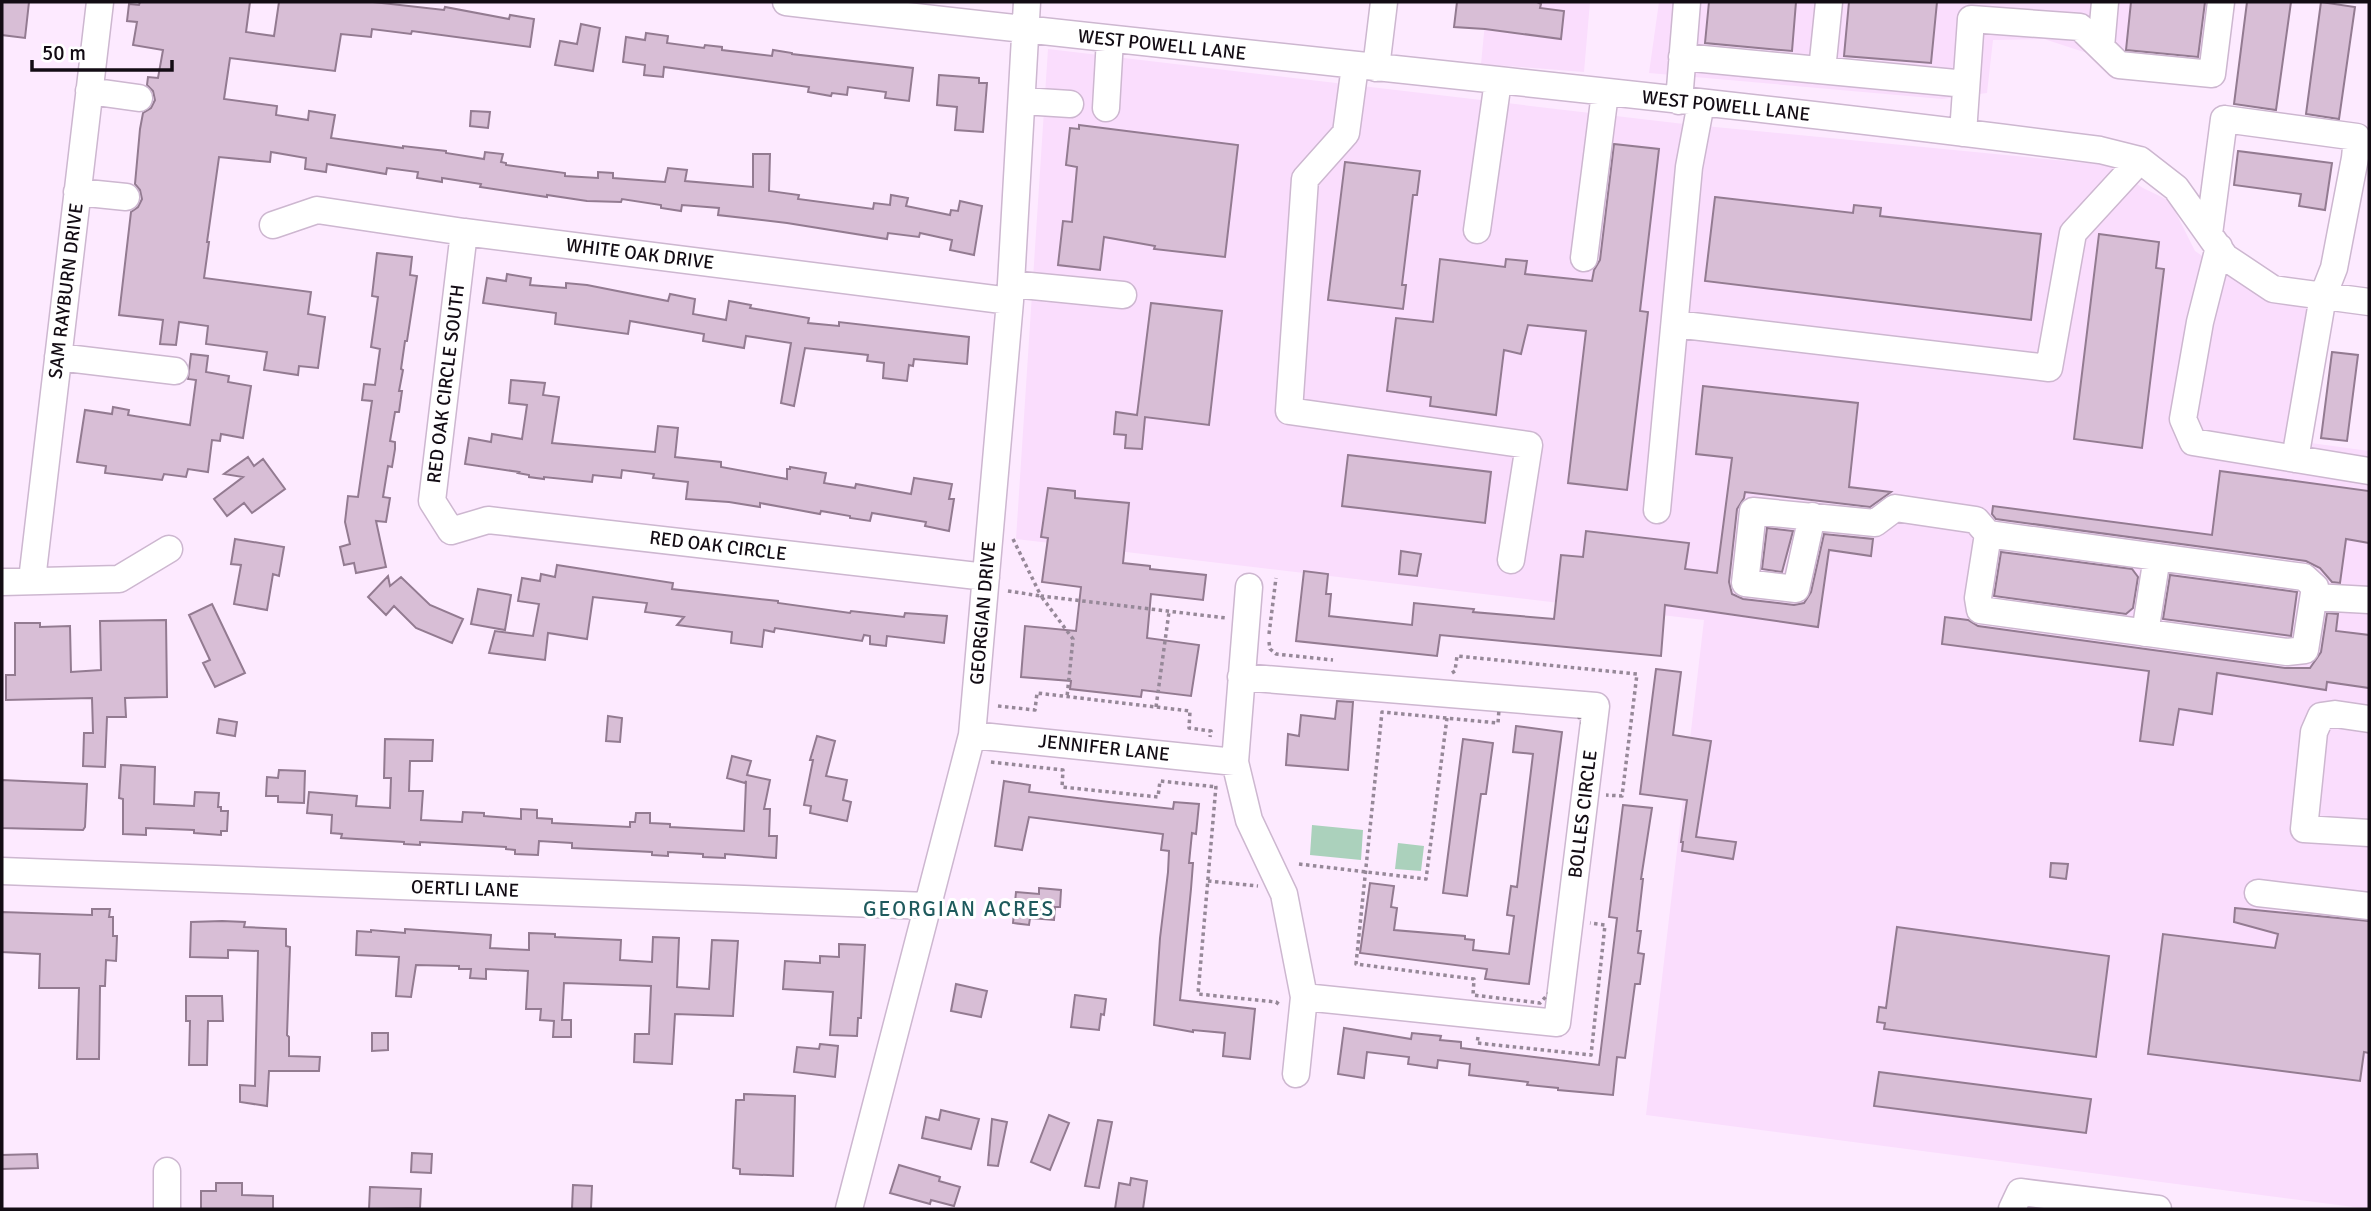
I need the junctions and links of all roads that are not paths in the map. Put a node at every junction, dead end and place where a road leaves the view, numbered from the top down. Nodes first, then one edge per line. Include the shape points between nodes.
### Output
1 (100, 2) edge
2 (786, 2) edge
3 (1027, 2) edge
4 (1384, 2) edge
5 (1687, 2) edge
6 (1829, 2) edge
7 (2105, 2) edge
8 (2221, 2) edge
9 (1971, 10) edge
10 (1027, 30) junction
11 (1110, 39) junction
12 (2101, 47) junction
13 (1682, 57) junction
14 (1365, 67) junction
15 (1822, 70) junction
16 (1498, 81) junction
17 (1966, 84) junction
18 (89, 91) junction
19 (1605, 93) junction
20 (139, 98) dead end
21 (1023, 100) junction
22 (1690, 102) junction
23 (1070, 104) dead end
24 (1105, 108) dead end
25 (1963, 133) junction
26 (2140, 160) junction
27 (77, 192) junction
28 (126, 197) dead end
29 (273, 225) dead end
30 (1477, 230) dead end
31 (464, 232) junction
32 (2214, 241) junction
33 (1584, 258) dead end
34 (1010, 293) junction
35 (1123, 295) dead end
36 (2323, 296) junction
37 (2369, 302) edge
38 (1675, 324) junction
39 (58, 357) junction
40 (175, 371) dead end
41 (2295, 459) junction
42 (2369, 471) edge
43 (1657, 510) dead end
44 (1812, 516) dead end
45 (451, 531) joint
46 (1988, 534) junction
47 (169, 548) dead end
48 (2157, 557) junction
49 (1511, 560) dead end
50 (32, 580) junction
51 (2, 582) edge
52 (997, 584) junction
53 (1249, 587) dead end
54 (2314, 597) junction
55 (2369, 600) edge
56 (2146, 632) junction
57 (1241, 677) junction
58 (2369, 719) edge
59 (972, 734) junction
60 (1227, 771) junction
61 (2369, 833) edge
62 (2, 871) edge
63 (2258, 893) dead end
64 (928, 906) junction
65 (2369, 906) edge
66 (1304, 997) junction
67 (1296, 1074) dead end
68 (167, 1171) dead end
69 (2132, 1208) edge
70 (167, 1209) edge
71 (849, 1209) edge
72 (2012, 1209) edge
73 (2158, 1209) edge

1 - 18 street, SAM RAYBURN DRIVE
2 - 10 street, WEST POWELL LANE
3 - 10 street, GEORGIAN DRIVE
4 - 14 street
5 - 13 street
6 - 15 street
7 - 12 street
8 - 12 street via 2212,74 2119,65
9 - 12 street via 2080,27
9 - 17 street
10 - 11 street, WEST POWELL LANE
10 - 21 street, GEORGIAN DRIVE
11 - 14 street, WEST POWELL LANE
11 - 24 street
13 - 15 street
13 - 22 street
14 - 16 street, WEST POWELL LANE
14 - 49 street via 1346,133 1305,179 1289,411 1529,445
15 - 17 street
16 - 19 street, WEST POWELL LANE
16 - 30 street
17 - 25 street
18 - 20 street
18 - 27 street, SAM RAYBURN DRIVE
19 - 22 street, WEST POWELL LANE
19 - 33 street
21 - 23 street
21 - 34 street, GEORGIAN DRIVE
22 - 25 street, WEST POWELL LANE
22 - 38 street
25 - 26 street, WEST POWELL LANE via 2100,150
26 - 32 street, WEST POWELL LANE via 2176,188
26 - 38 street via 2073,233 2049,368
27 - 28 street
27 - 39 street, SAM RAYBURN DRIVE
29 - 31 street, WHITE OAK DRIVE via 317,210
31 - 34 street, WHITE OAK DRIVE
31 - 45 street, RED OAK CIRCLE SOUTH via 432,501
32 - 36 street, WEST POWELL LANE via 2225,257 2273,289
32 - 36 street via 2224,119 2357,137 2334,268
32 - 41 street via 2183,419 2193,442
34 - 35 street, WHITE OAK DRIVE
34 - 52 street, GEORGIAN DRIVE
36 - 37 street, WEST POWELL LANE
36 - 41 street
38 - 43 street
39 - 40 street
39 - 50 street, SAM RAYBURN DRIVE
41 - 42 street
44 - 46 street via 1875,523 1895,508 1976,520
45 - 52 street, RED OAK CIRCLE via 488,520
46 - 48 street
46 - 56 street via 1980,610
47 - 50 street via 119,579
48 - 54 street via 2304,577 2315,587
48 - 56 street
50 - 51 street
52 - 59 street, GEORGIAN DRIVE
53 - 57 street
54 - 55 street
54 - 56 street via 2305,650 2287,652
57 - 60 street
57 - 66 street, BOLLES CIRCLE via 1596,705 1557,1023
58 - 61 street via 2322,716 2314,732 2304,829
59 - 60 street, JENNIFER LANE
59 - 64 street, GEORGIAN DRIVE
60 - 66 street via 1284,894
62 - 64 street, OERTLI LANE
63 - 65 street
64 - 71 street, GEORGIAN DRIVE
66 - 67 street
68 - 70 street
69 - 72 street via 2020,1192
69 - 73 street

